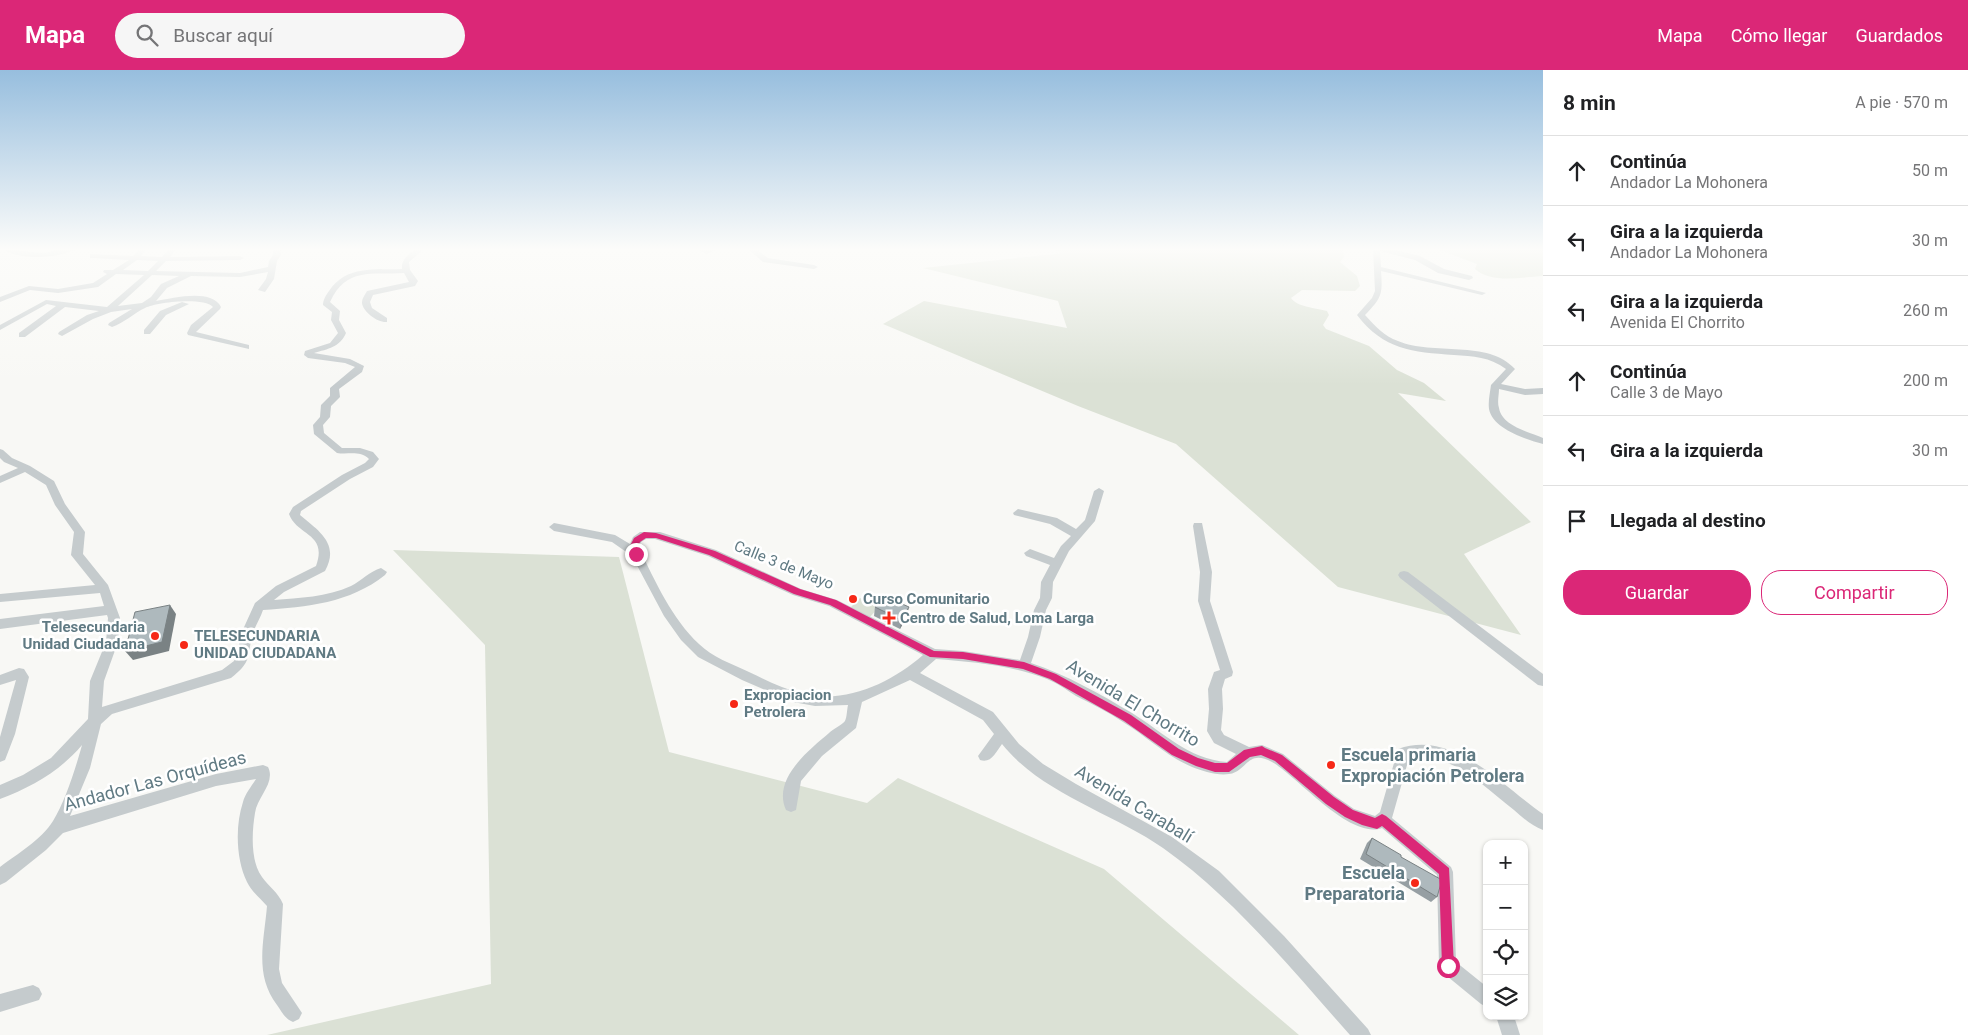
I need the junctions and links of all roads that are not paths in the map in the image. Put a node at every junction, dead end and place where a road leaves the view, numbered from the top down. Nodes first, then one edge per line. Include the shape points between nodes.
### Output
1 (14, 294) edge
2 (127, 294) edge
3 (158, 294) edge
4 (330, 294) edge
5 (369, 294) edge
6 (1378, 294) edge
7 (202, 298) junction
8 (0, 300) edge
9 (65, 303) junction
10 (143, 305) junction
11 (109, 310) junction
12 (384, 320) dead end
13 (112, 325) dead end
14 (0, 328) edge
15 (147, 332) dead end
16 (62, 334) dead end
17 (22, 335) dead end
18 (246, 347) dead end
19 (1496, 385) junction
20 (1543, 391) edge
21 (1543, 441) edge
22 (0, 452) edge
23 (26, 468) junction
24 (0, 480) edge
25 (1099, 491) dead end
26 (1018, 513) dead end
27 (1198, 526) dead end
28 (554, 527) dead end
29 (1076, 534) junction
30 (1030, 553) dead end
31 (636, 554) junction
32 (1058, 564) junction
33 (381, 572) dead end
34 (1404, 575) dead end
35 (104, 588) junction
36 (0, 598) edge
37 (259, 606) junction
38 (112, 610) junction
39 (0, 624) edge
40 (933, 654) junction
41 (1024, 666) junction
42 (910, 674) junction
43 (0, 680) edge
44 (1543, 681) edge
45 (856, 699) junction
46 (94, 720) junction
47 (1002, 734) junction
48 (1248, 753) junction
49 (0, 756) edge
50 (985, 756) dead end
51 (0, 792) edge
52 (791, 805) dead end
53 (1382, 819) junction
54 (1543, 823) edge
55 (58, 827) junction
56 (0, 877) edge
57 (33, 994) dead end
58 (1483, 995) edge
59 (0, 1003) edge
60 (293, 1013) dead end
61 (1506, 1020) edge
62 (1362, 1035) edge
63 (1511, 1035) edge

1 - 8 street
2 - 11 street
3 - 10 street
4 - 37 street via 326,300 328,307 336,311 335,320 342,333 340,340 308,355 360,366 334,388 335,397 326,405 325,417 318,425 320,434 340,451 357,450 370,454 374,459 297,510 296,517 325,545 323,564 316,571 280,589
5 - 12 street via 366,305
6 - 19 street via 1362,315 1366,324 1391,342 1406,347 1499,360 1511,369
7 - 10 street
7 - 15 street via 163,313
7 - 18 street via 216,306 191,333
9 - 11 street
9 - 14 street via 46,302
9 - 17 street
10 - 11 street
10 - 13 street
11 - 16 street
19 - 20 street via 1525,392
19 - 21 street via 1494,410 1499,419
22 - 23 street via 8,460
23 - 24 street
23 - 35 street via 50,483 60,505 80,532 77,555
25 - 29 street via 1090,521
26 - 29 street via 1054,521
27 - 48 street via 1206,572 1204,601 1226,672 1219,676 1215,689 1214,731 1219,739
28 - 31 street via 615,539
29 - 32 street
30 - 32 street
31 - 40 street, Calle 3 de Mayo via 633,548 636,540 644,535 656,535 712,553 797,592 833,603
31 - 45 street via 660,600 696,649 803,700
32 - 41 street via 1047,582 1046,598
33 - 37 street via 371,582 348,592
34 - 44 street
35 - 36 street
35 - 38 street
37 - 46 street via 246,636 239,664 226,674 108,710
38 - 39 street
38 - 46 street via 112,642 97,681
40 - 41 street, Avenida El Chorrito
40 - 42 street
41 - 48 street, Avenida El Chorrito via 1053,676 1128,718 1196,762 1229,768
42 - 45 street
42 - 47 street, Avenida Carabalí via 988,716
43 - 49 street via 19,673 23,677
45 - 52 street via 851,724 831,737 792,784
46 - 51 street via 70,750 27,781
46 - 55 street via 83,768
47 - 50 street
47 - 62 street, Avenida Carabalí via 1038,768 1167,842 1213,876
48 - 53 street via 1262,751 1278,758 1330,801 1362,820 1377,824
53 - 54 street via 1386,816 1403,753 1428,750 1455,759
53 - 58 street via 1445,872 1448,966
55 - 56 street via 41,845
55 - 60 street, Andador Las Orquídeas via 216,780 263,771 263,779 247,813 247,860 256,884 275,904 270,969 274,987
57 - 59 street
61 - 63 street

